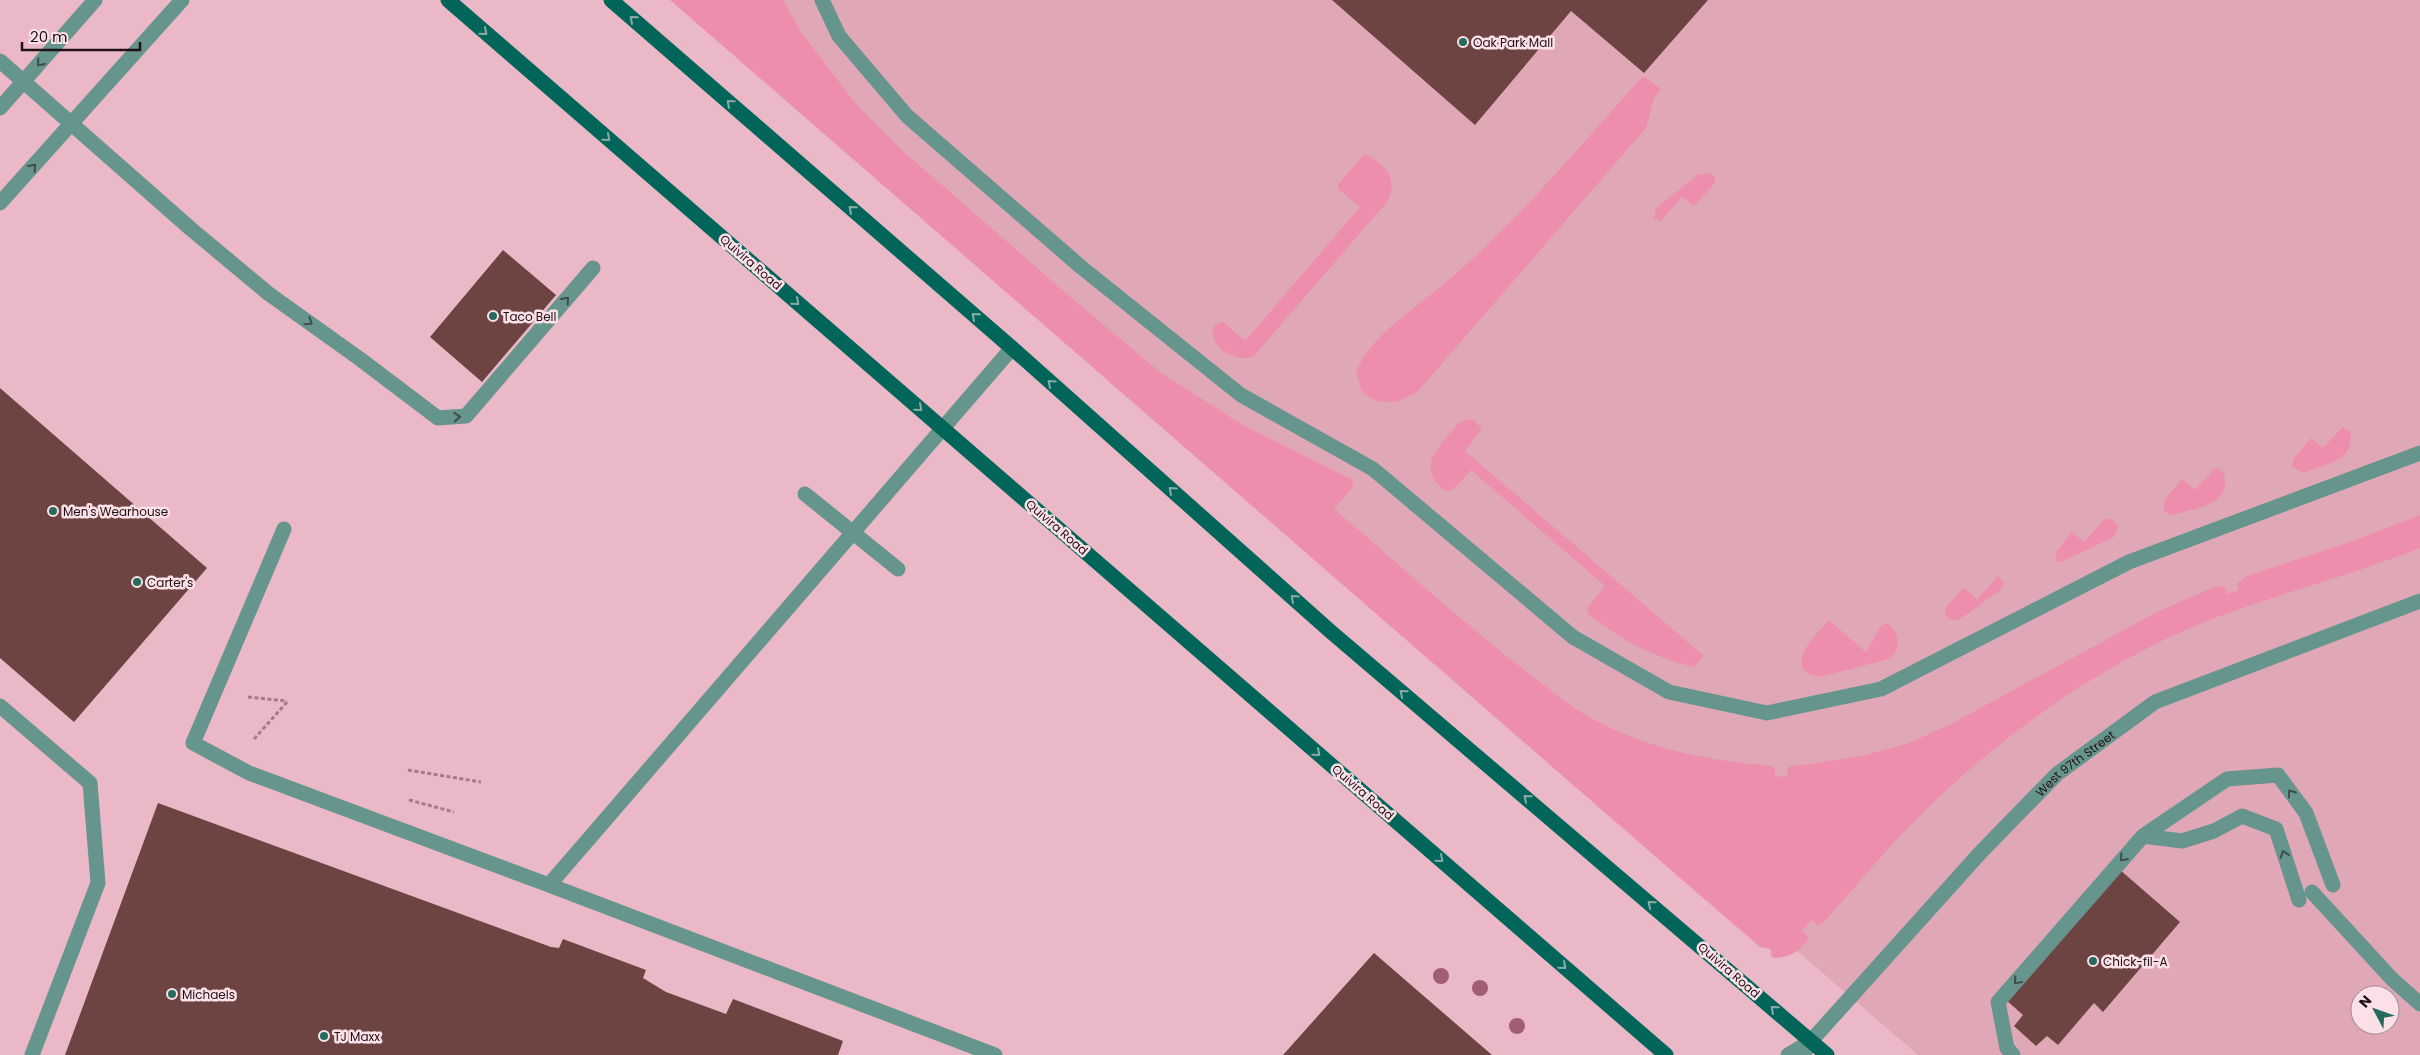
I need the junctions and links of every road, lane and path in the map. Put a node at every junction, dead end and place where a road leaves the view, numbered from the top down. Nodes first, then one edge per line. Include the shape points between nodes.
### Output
1 (95, 0) edge
2 (182, 0) edge
3 (448, 0) edge
4 (611, 0) edge
5 (822, 0) edge
6 (0, 61) edge
7 (24, 81) junction
8 (0, 108) edge
9 (71, 124) junction
10 (0, 203) edge
11 (593, 268) dead end
12 (1012, 348) junction
13 (942, 427) junction
14 (2420, 453) edge
15 (805, 494) dead end
16 (284, 529) dead end
17 (852, 532) junction
18 (898, 569) dead end
19 (2420, 601) edge
20 (248, 697) dead end
21 (0, 706) edge
22 (254, 739) dead end
23 (408, 770) dead end
24 (481, 782) dead end
25 (404, 799) dead end
26 (454, 812) dead end
27 (2143, 836) junction
28 (549, 885) junction
29 (2332, 885) dead end
30 (2312, 892) dead end
31 (2299, 900) dead end
32 (2420, 1004) edge
33 (1811, 1041) junction
34 (32, 1055) edge
35 (995, 1055) edge
36 (1666, 1055) edge
37 (1788, 1055) edge
38 (1803, 1055) edge
39 (1827, 1055) edge
40 (2012, 1055) edge

1 -> 7 street
2 - 9 street
3 -> 13 main road, Quivira Road
12 -> 4 main road, Quivira Road
5 - 14 street via 839,36 907,116 1081,267 1241,395 1373,469 1573,637 1669,692 1767,713 1881,690 2129,562
6 - 7 street
7 - 8 street
7 - 9 street
10 -> 9 street
9 -> 11 street via 269,294 438,418 466,416
12 - 13 street
33 -> 12 main road, Quivira Road via 1330,631
13 - 17 street
13 -> 36 main road, Quivira Road
15 - 17 street
16 - 28 street via 193,743 249,773
17 - 18 street
17 - 28 street
19 - 33 street, West 97th Street via 2155,702 2058,774 1980,853
20 - 22 path via 288,701
21 - 34 street via 90,783 98,883
23 - 24 path
25 - 26 path
29 -> 27 street via 2306,813 2278,775 2227,779
31 -> 27 street via 2276,828 2242,816 2214,831 2182,841
27 -> 40 street via 1998,1002 2007,1048
28 - 35 street
30 - 32 street via 2392,979
33 - 37 street, West 97th Street
33 - 38 street, West 97th Street
33 - 39 main road, Quivira Road

